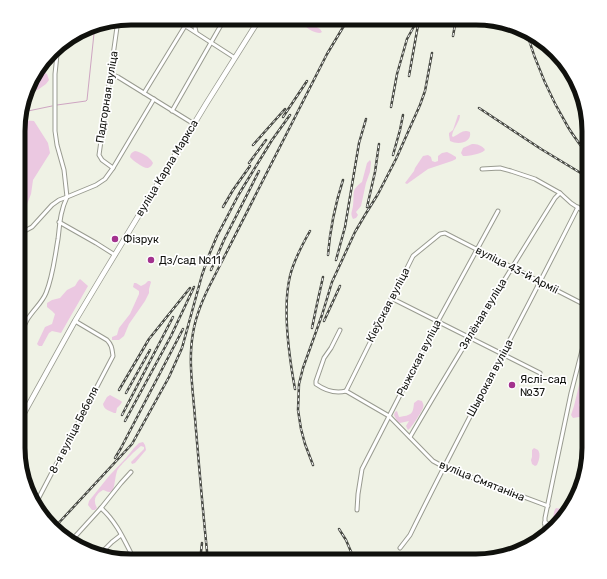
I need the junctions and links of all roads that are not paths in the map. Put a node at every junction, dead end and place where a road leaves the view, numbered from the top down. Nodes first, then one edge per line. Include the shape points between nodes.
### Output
1 (194, 25) edge
2 (221, 25) edge
3 (256, 25) edge
4 (117, 26) edge
5 (185, 26) joint
6 (196, 32) junction
7 (212, 43) junction
8 (57, 55) edge
9 (235, 58) junction
10 (111, 74) junction
11 (144, 93) junction
12 (154, 99) junction
13 (172, 111) junction
14 (194, 124) junction
15 (113, 168) junction
16 (482, 169) dead end
17 (560, 193) junction
18 (67, 197) junction
19 (578, 207) junction
20 (582, 210) edge
21 (498, 211) dead end
22 (59, 222) junction
23 (25, 231) edge
24 (445, 233) joint
25 (477, 250) junction
26 (115, 255) junction
27 (512, 268) junction
28 (541, 283) junction
29 (391, 298) junction
30 (582, 304) edge
31 (75, 321) junction
32 (438, 321) junction
33 (25, 324) edge
34 (340, 330) dead end
35 (469, 337) junction
36 (582, 353) edge
37 (503, 354) junction
38 (540, 373) dead end
39 (346, 391) junction
40 (25, 411) edge
41 (389, 416) junction
42 (410, 437) junction
43 (444, 467) junction
44 (131, 472) dead end
45 (38, 499) edge
46 (548, 506) junction
47 (101, 508) junction
48 (357, 510) dead end
49 (545, 523) junction
50 (549, 525) edge
51 (545, 529) edge
52 (121, 535) junction
53 (74, 537) edge
54 (400, 548) dead end
55 (104, 550) edge
56 (131, 554) edge

1 - 6 street
2 - 7 street
3 - 9 main road, вуліца Карла Маркса
4 - 10 street, Падгорная вуліца
5 - 6 street
5 - 11 street
6 - 7 street
7 - 9 street
7 - 13 street
8 - 18 street via 55,131
9 - 14 main road, вуліца Карла Маркса
10 - 11 street
10 - 15 street, Падгорная вуліца via 99,155
11 - 12 street
12 - 13 street
12 - 15 street
13 - 14 street
14 - 26 main road, вуліца Карла Маркса
15 - 18 street via 101,182
16 - 17 street via 511,170
17 - 19 street
17 - 27 street, Зялёная вуліца
18 - 22 street
18 - 23 street via 52,205 32,227
19 - 20 street
19 - 28 street, Шырокая вуліца
21 - 25 street, Рыжская вуліца
22 - 26 street
22 - 33 street via 53,267 46,293
24 - 25 street, вуліца 43-й Арміі
24 - 29 street, Кіеўская вуліца via 440,234 413,256
25 - 27 street, вуліца 43-й Арміі
25 - 32 street, Рыжская вуліца
26 - 31 main road, вуліца Карла Маркса
27 - 28 street, вуліца 43-й Арміі
27 - 35 street, Зялёная вуліца
28 - 30 street, вуліца 43-й Арміі
28 - 37 street, Шырокая вуліца
29 - 32 street
29 - 39 street, Кіеўская вуліца
31 - 40 main road, вуліца Карла Маркса
31 - 45 street, 8-я вуліца Бебеля via 110,343 113,356
32 - 35 street
32 - 41 street, Рыжская вуліца
34 - 39 street via 324,358 316,384 332,392
35 - 37 street
35 - 42 street, Зялёная вуліца
36 - 46 street
37 - 38 street
37 - 43 street, Шырокая вуліца
39 - 41 street, вуліца Смятаніна
41 - 42 street, вуліца Смятаніна
41 - 48 street, Рыжская вуліца via 362,470
42 - 43 street, вуліца Смятаніна via 433,461
43 - 46 street, вуліца Смятаніна
43 - 54 street, Шырокая вуліца via 410,535
44 - 47 street
46 - 49 street
47 - 52 street via 108,514
47 - 53 street
49 - 50 main road
49 - 51 street
52 - 55 street
52 - 56 street

